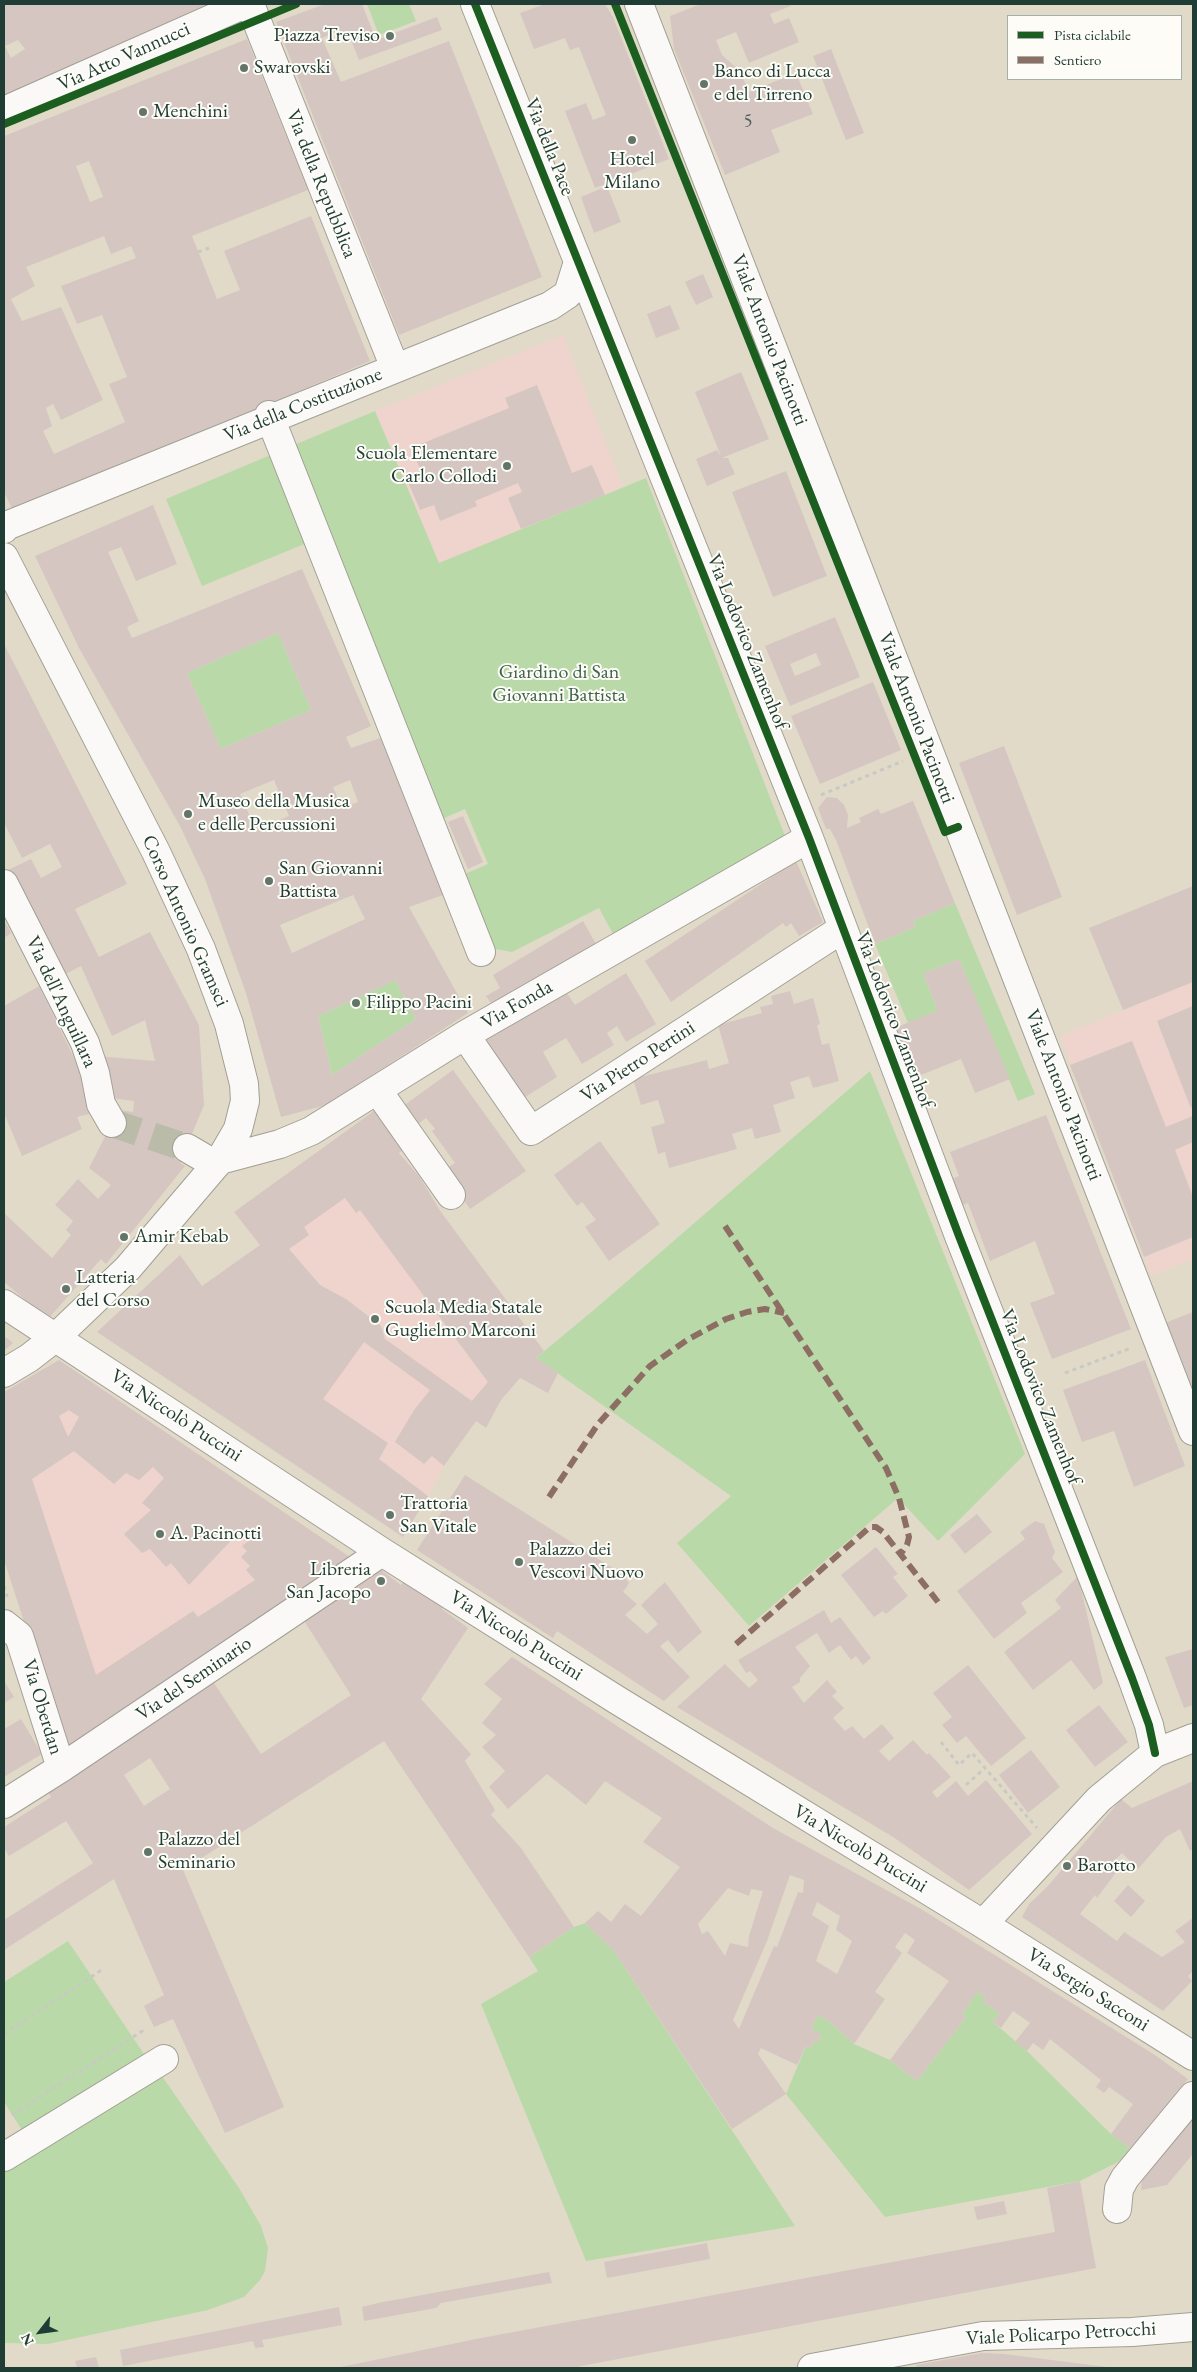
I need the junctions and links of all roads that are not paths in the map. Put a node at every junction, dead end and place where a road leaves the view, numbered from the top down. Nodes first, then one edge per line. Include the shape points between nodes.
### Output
1 (244, 4) edge
2 (250, 4) edge
3 (475, 4) edge
4 (639, 4) edge
5 (4, 110) edge
6 (576, 258) junction
7 (594, 301) joint
8 (393, 363) junction
9 (270, 417) junction
10 (5, 528) edge
11 (4, 557) edge
12 (808, 838) junction
13 (4, 884) edge
14 (842, 929) junction
15 (481, 952) dead end
16 (465, 1035) junction
17 (378, 1091) junction
18 (112, 1123) tunnel mouth
19 (186, 1148) tunnel mouth
20 (222, 1161) junction
21 (451, 1195) dead end
22 (4, 1304) edge
23 (56, 1337) junction
24 (4, 1373) edge
25 (4, 1382) edge
26 (1193, 1432) edge
27 (382, 1552) junction
28 (4, 1624) edge
29 (1193, 1738) edge
30 (1155, 1753) junction
31 (61, 1768) junction
32 (4, 1804) edge
33 (983, 1924) junction
34 (1193, 2056) edge
35 (164, 2059) dead end
36 (1193, 2096) edge
37 (4, 2157) edge
38 (1117, 2209) dead end
39 (1193, 2328) edge
40 (895, 2360) edge
41 (812, 2368) edge

1 - 5 street, Via Atto Vannucci
2 - 8 street, Via della Repubblica
3 - 6 street, Via della Pace
4 - 26 street, Viale Antonio Pacinotti
6 - 7 street, Via della Pace
6 - 8 street, Via della Costituzione via 559,294 548,301
6 - 9 street, Via della Costituzione via 568,294 550,306
7 - 12 street, Via Lodovico Zamenhof
8 - 9 street, Via della Costituzione
9 - 10 street, Via della Costituzione
9 - 15 street
10 - 20 street, Corso Antonio Gramsci via 190,909 222,987 241,1049 250,1102 246,1124
11 - 20 street, Corso Antonio Gramsci via 164,868 212,976 234,1041 245,1101 238,1129
12 - 14 street, Via Lodovico Zamenhof
12 - 16 street, Via Fonda
13 - 18 street, Via dell'Anguillara via 85,1043 101,1104
14 - 16 street, Via Pietro Pertini via 530,1131
14 - 30 street, Via Lodovico Zamenhof via 1132,1678
16 - 17 street, Via Fonda
17 - 20 street, Via Fonda via 310,1131 280,1144
17 - 21 street
19 - 20 street
20 - 23 street, Corso Antonio Gramsci via 128,1268
22 - 23 street, Via Niccolò Puccini
23 - 24 street, Corso Antonio Gramsci
23 - 25 street, Corso Antonio Gramsci via 38,1363
23 - 27 street, Via Niccolò Puccini
27 - 31 street, Via del Seminario
27 - 33 street, Via Niccolò Puccini
28 - 31 street, Via Oberdan via 19,1636
29 - 30 street
30 - 33 street via 1098,1799
31 - 32 street, Via del Seminario
33 - 34 street, Via Sergio Sacconi
35 - 37 street
36 - 38 street via 1125,2178 1119,2189
39 - 40 street, Viale Policarpo Petrocchi via 983,2336
40 - 41 street, Viale Policarpo Petrocchi

